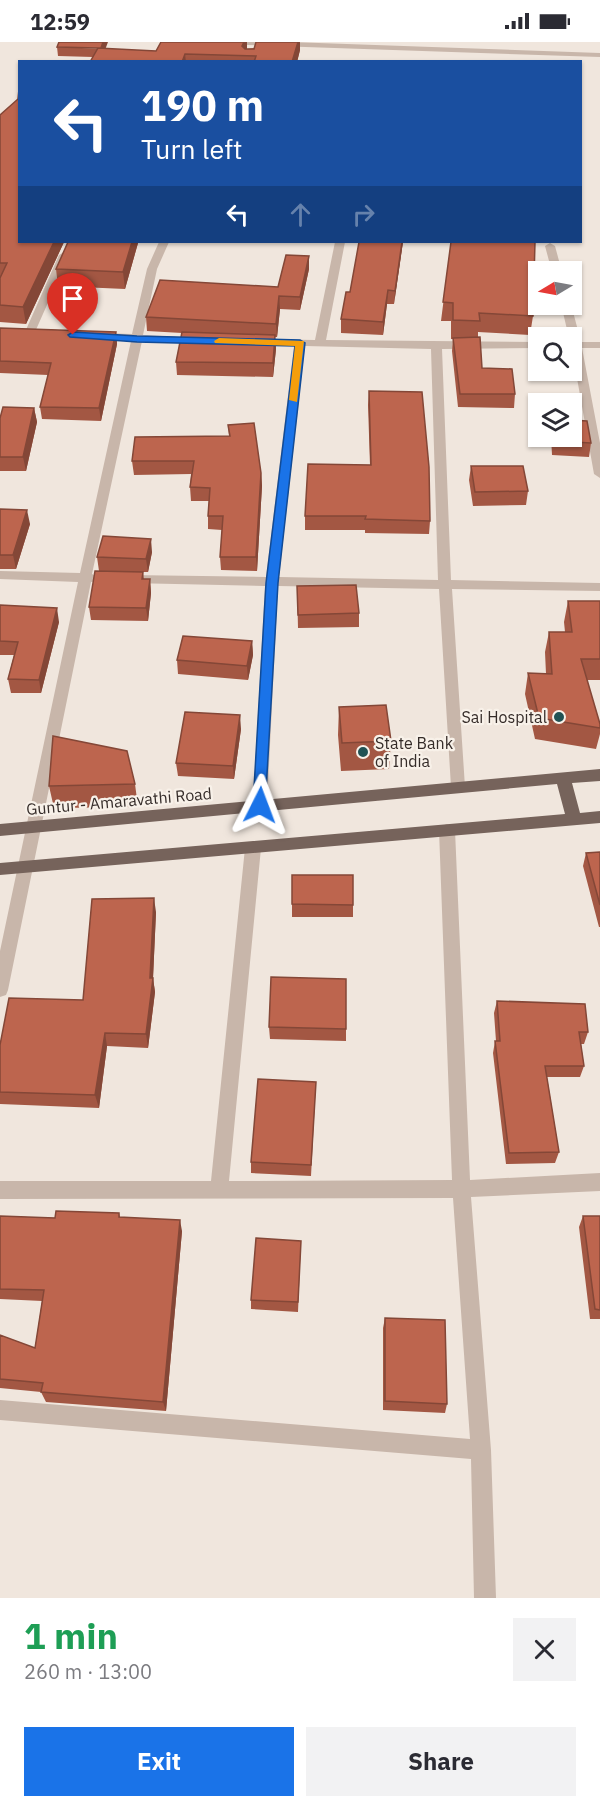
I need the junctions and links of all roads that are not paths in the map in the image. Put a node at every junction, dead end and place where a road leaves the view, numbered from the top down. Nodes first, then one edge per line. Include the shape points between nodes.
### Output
1 (217, 42) edge
2 (550, 42) edge
3 (254, 46) edge
4 (440, 46) edge
5 (555, 54) junction
6 (600, 55) edge
7 (70, 243) edge
8 (164, 243) edge
9 (340, 243) edge
10 (550, 246) dead end
11 (554, 261) edge
12 (31, 332) edge
13 (90, 336) edge
14 (137, 339) junction
15 (207, 341) edge
16 (242, 342) edge
17 (300, 343) junction
18 (320, 344) junction
19 (528, 345) edge
20 (582, 345) edge
21 (600, 345) edge
22 (436, 346) junction
23 (581, 381) edge
24 (600, 474) edge
25 (0, 575) edge
26 (84, 578) junction
27 (272, 583) junction
28 (445, 583) junction
29 (600, 587) edge
30 (600, 775) edge
31 (563, 778) junction
32 (458, 787) junction
33 (260, 805) junction
34 (600, 817) edge
35 (574, 819) junction
36 (34, 826) junction
37 (0, 830) edge
38 (447, 830) junction
39 (253, 848) junction
40 (26, 867) junction
41 (0, 869) edge
42 (0, 990) edge
43 (600, 1182) edge
44 (461, 1189) junction
45 (0, 1190) edge
46 (219, 1190) junction
47 (0, 1410) edge
48 (481, 1450) junction
49 (485, 1598) edge

1 - 3 street
2 - 5 street
3 - 4 street
4 - 5 street
5 - 6 street
7 - 12 street
8 - 14 street via 152,269
9 - 18 street
10 - 11 street
13 - 14 street
14 - 15 street
14 - 26 street
16 - 17 street
17 - 18 street
17 - 27 street
18 - 22 street
19 - 22 street
20 - 21 street
22 - 28 street
23 - 24 street
25 - 26 street
26 - 27 street
26 - 36 street
27 - 28 street
27 - 33 street
28 - 29 street
28 - 32 street
30 - 31 main road, Guntur - Amaravathi Road
31 - 32 main road, Guntur - Amaravathi Road
31 - 35 main road
32 - 33 main road, Guntur - Amaravathi Road
33 - 36 main road, Guntur - Amaravathi Road
34 - 35 main road
35 - 38 main road
36 - 37 main road, Guntur - Amaravathi Road
36 - 40 street
38 - 39 main road
38 - 44 street
39 - 40 main road
39 - 46 street
40 - 41 main road
40 - 42 street
43 - 44 street
44 - 46 street
44 - 48 street
45 - 46 street
47 - 48 street
48 - 49 street

